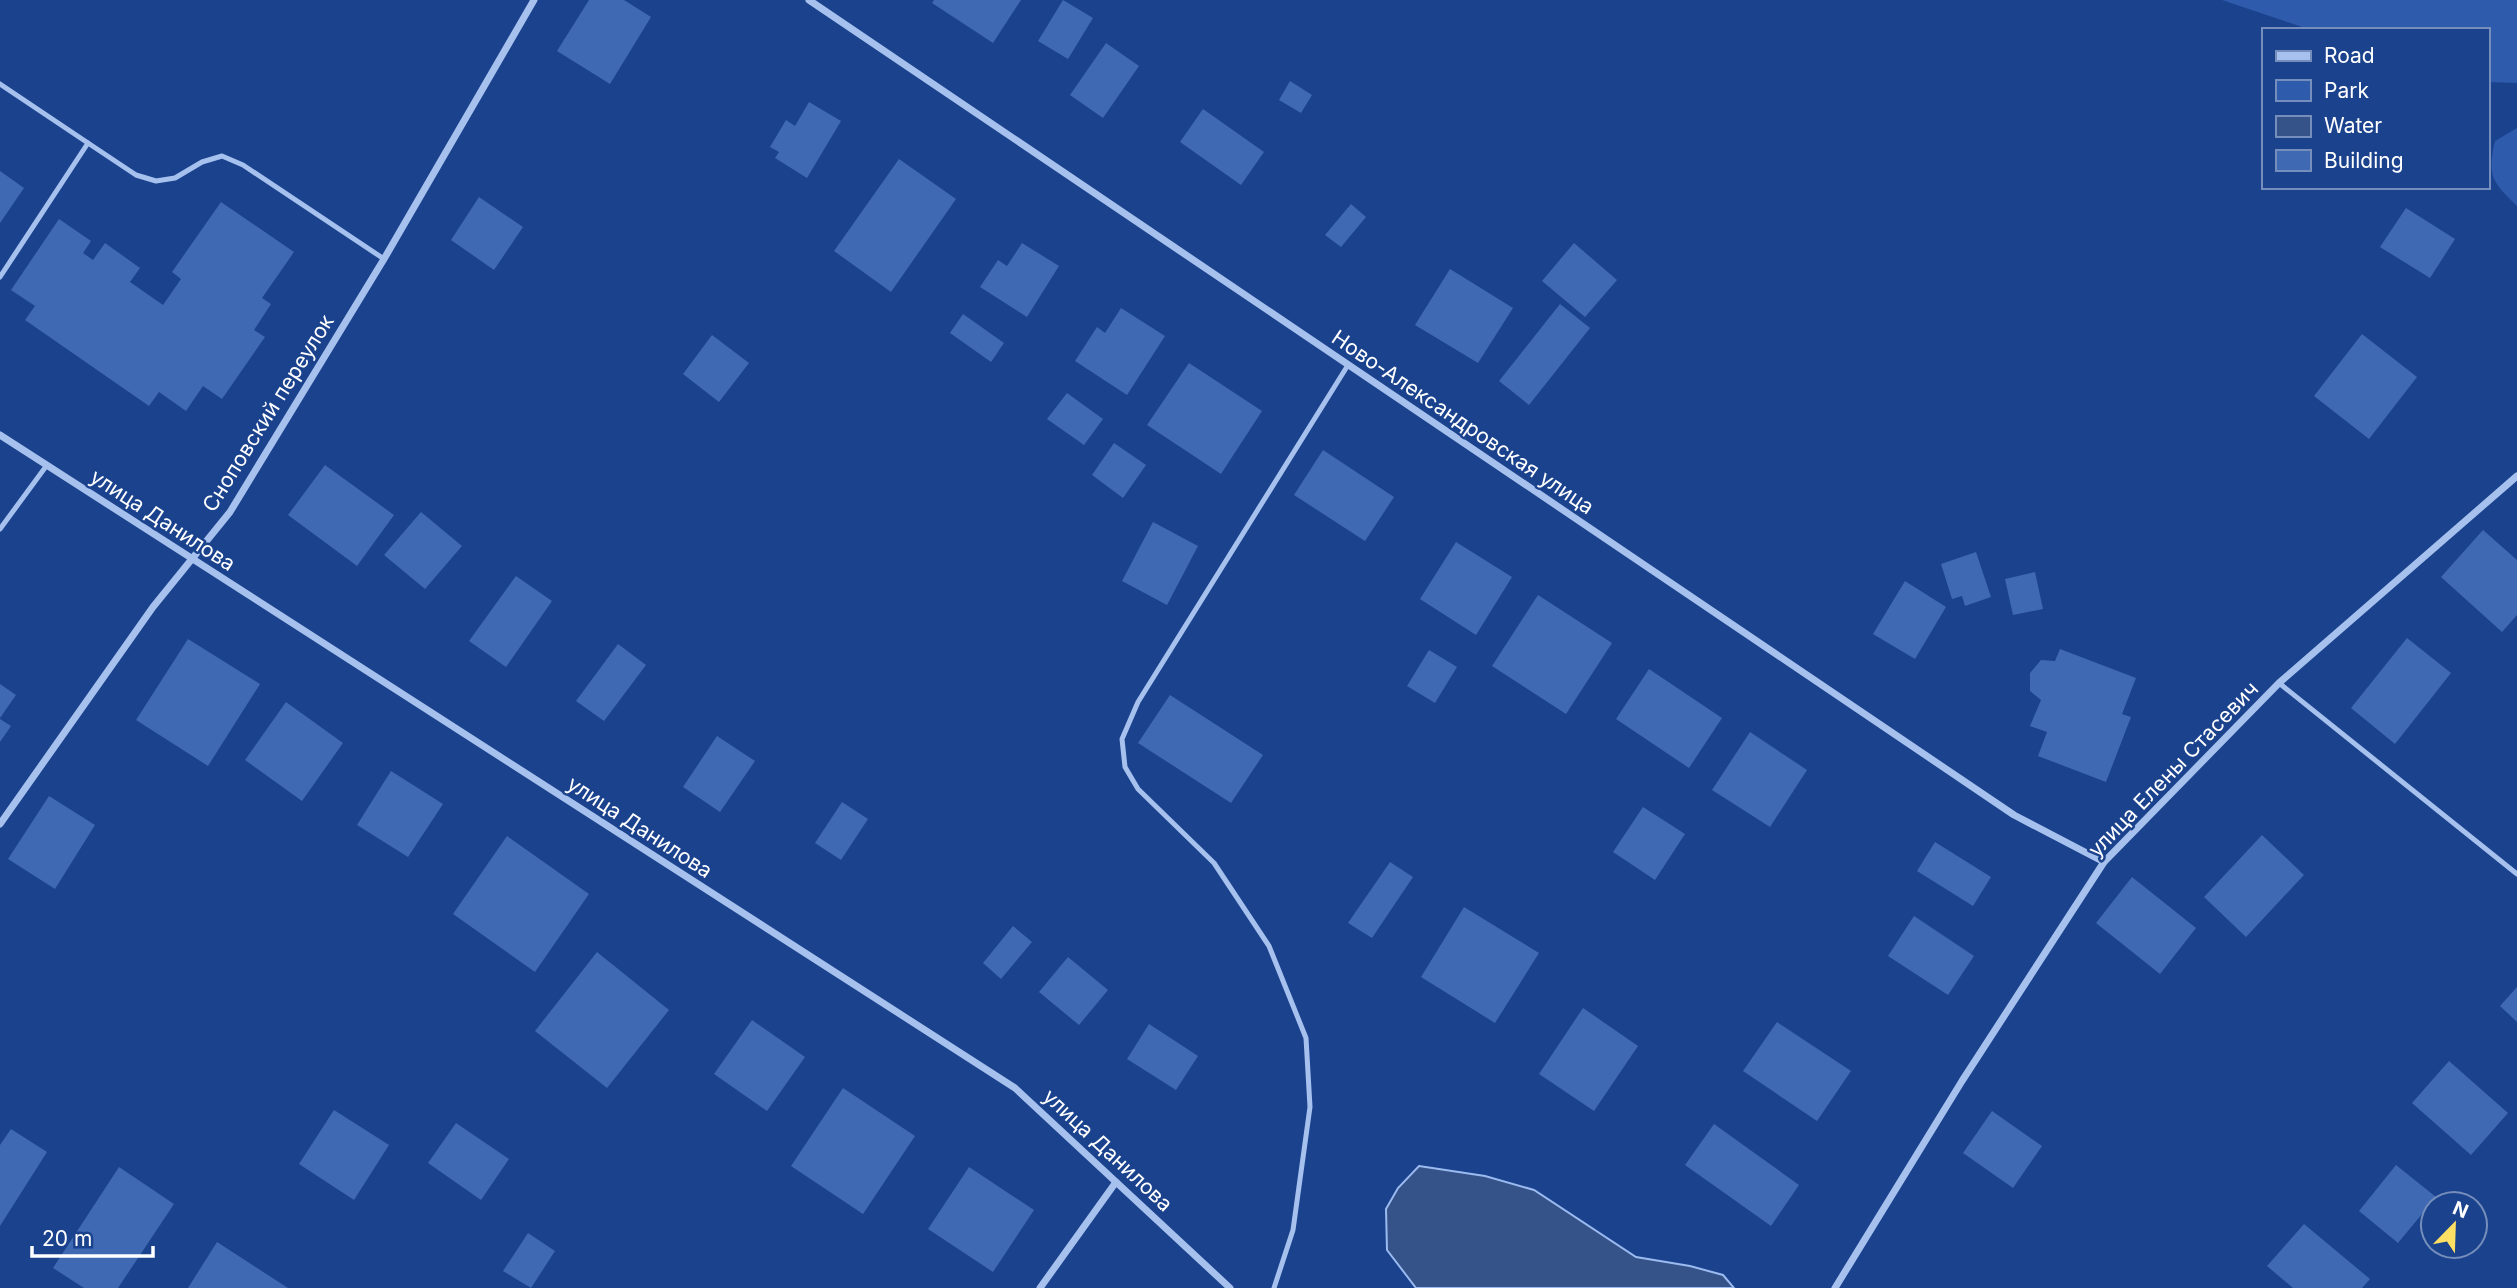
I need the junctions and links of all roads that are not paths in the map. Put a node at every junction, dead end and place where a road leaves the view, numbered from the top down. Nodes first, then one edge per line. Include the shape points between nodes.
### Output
1 (534, 0) edge
2 (808, 0) edge
3 (0, 84) edge
4 (88, 143) junction
5 (384, 259) junction
6 (0, 278) edge
7 (1348, 365) junction
8 (0, 435) edge
9 (47, 465) junction
10 (2517, 476) edge
11 (0, 529) edge
12 (191, 559) junction
13 (2279, 683) junction
14 (0, 824) edge
15 (2104, 862) junction
16 (2517, 874) edge
17 (1116, 1182) junction
18 (1040, 1288) edge
19 (1230, 1288) edge
20 (1274, 1288) edge
21 (1835, 1288) edge

1 - 5 street, Сноповский переулок
2 - 7 street, Ново-Александровская улица
3 - 4 lane
4 - 5 lane via 136,175 156,181 174,178 222,156 243,165
4 - 6 lane
5 - 12 street, Сноповский переулок via 230,512
7 - 15 street, Ново-Александровская улица via 2014,816
7 - 20 lane via 1138,702 1122,739 1125,767 1138,789 1214,863 1269,946 1306,1038 1310,1107 1293,1230
8 - 9 street, улица Данилова
9 - 11 lane
9 - 12 street, улица Данилова
10 - 13 street, улица Елены Стасевич
12 - 14 street, Сноповский переулок
12 - 17 street, улица Данилова via 1015,1088
13 - 15 street, улица Елены Стасевич
13 - 16 lane
15 - 21 street, улица Елены Стасевич
17 - 18 street
17 - 19 street, улица Данилова

